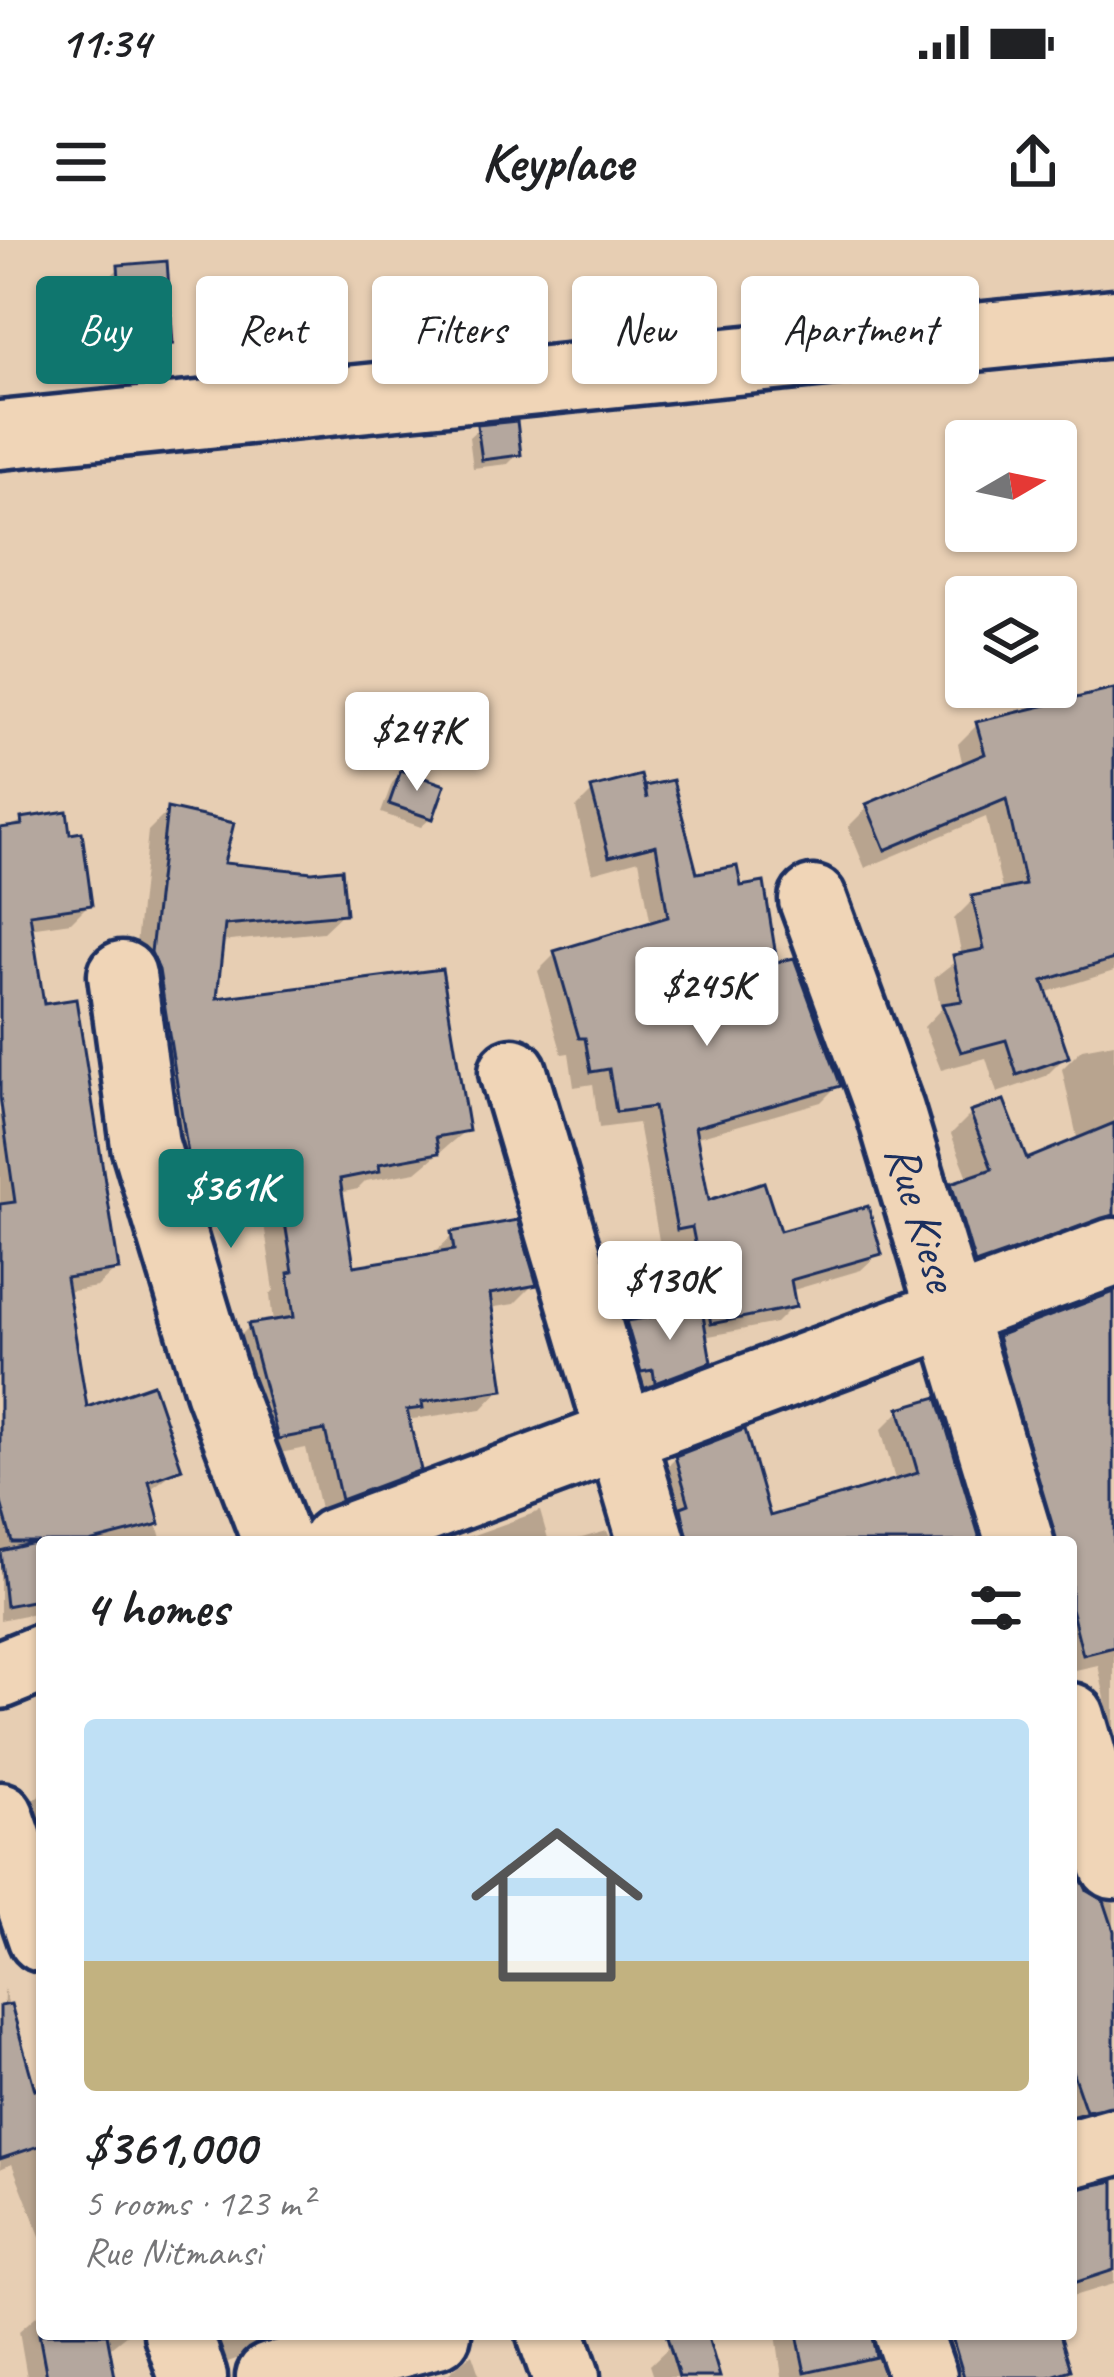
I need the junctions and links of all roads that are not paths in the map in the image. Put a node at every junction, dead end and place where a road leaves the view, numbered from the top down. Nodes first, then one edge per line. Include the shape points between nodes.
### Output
1 (1114, 322) edge
2 (0, 435) edge
3 (812, 900) dead end
4 (122, 975) dead end
5 (513, 1072) dead end
6 (1114, 1252) edge
7 (953, 1310) junction
8 (620, 1440) junction
9 (275, 1536) edge
10 (351, 1536) edge
11 (650, 1536) edge
12 (1018, 1536) edge
13 (36, 1661) edge
14 (0, 1676) edge
15 (1077, 1739) edge
16 (0, 1816) edge
17 (1114, 1865) edge
18 (36, 1921) edge
19 (1114, 2142) edge
20 (1077, 2152) edge
21 (180, 2340) edge
22 (414, 2340) edge
23 (552, 2340) edge
24 (910, 2340) edge
25 (193, 2377) edge
26 (270, 2377) edge
27 (566, 2377) edge
28 (923, 2377) edge

1 - 2 street
3 - 7 street, Rue Kiese
4 - 9 street via 146,1145 220,1390
5 - 8 street
6 - 7 street
7 - 8 street
7 - 12 street, Rue Kiese
8 - 10 street
8 - 11 street
13 - 14 street
15 - 17 street
16 - 18 street
19 - 20 street
21 - 25 street
22 - 26 street
23 - 27 street
24 - 28 street

